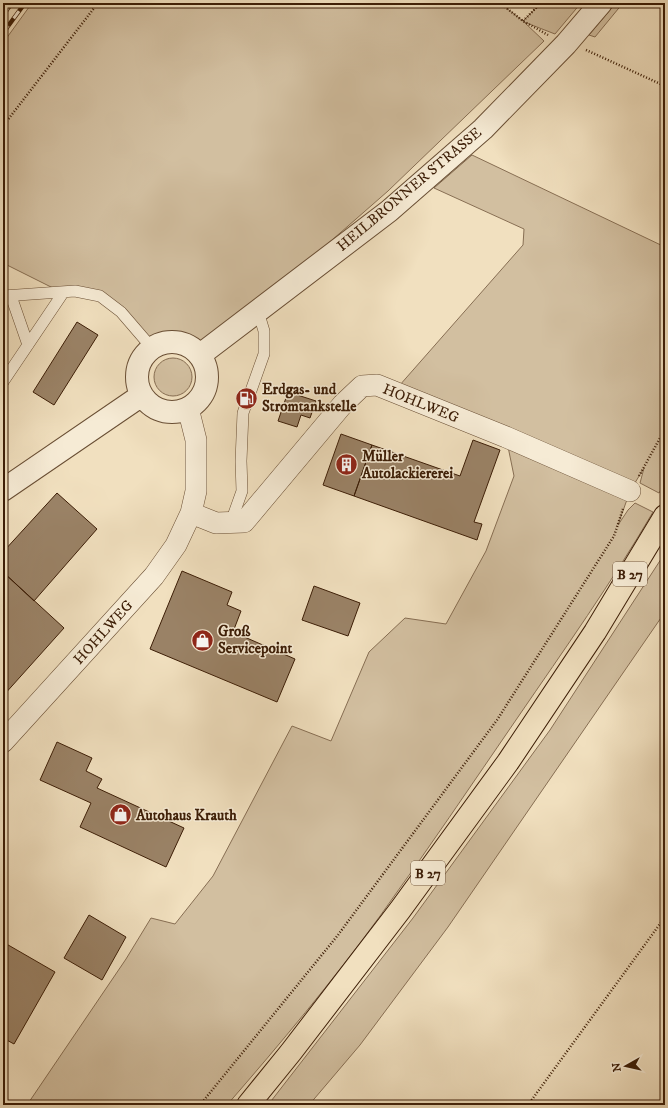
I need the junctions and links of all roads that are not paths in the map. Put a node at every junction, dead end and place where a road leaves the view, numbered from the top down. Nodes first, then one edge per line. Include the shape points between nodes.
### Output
1 (601, 3) edge
2 (63, 293) junction
3 (7, 296) edge
4 (258, 311) junction
5 (28, 345) junction
6 (152, 348) junction
7 (200, 356) junction
8 (3, 382) edge
9 (142, 395) junction
10 (188, 408) junction
11 (3, 490) edge
12 (630, 491) dead end
13 (191, 512) junction
14 (665, 516) edge
15 (231, 522) junction
16 (3, 742) edge
17 (248, 1105) edge

1 - 4 street, HEILBRONNER STRASSE via 566,44 483,129 389,211
2 - 3 lane
2 - 5 lane
2 - 6 lane via 75,291 100,296 121,312
3 - 5 lane
4 - 7 street, HEILBRONNER STRASSE
4 - 15 lane via 264,331 264,354 243,413 242,491
5 - 8 lane
6 - 7 street via 172,342 192,348
6 - 9 street via 139,364 137,380
7 - 10 street via 207,378 198,401
9 - 10 street via 148,403 168,412
9 - 11 street
10 - 13 street, HOHLWEG via 196,440 196,491
12 - 15 street, HOHLWEG via 377,385 362,386 343,404 244,522
13 - 15 street, HOHLWEG via 216,523
13 - 16 street, HOHLWEG via 176,545 154,576
14 - 17 main road, B 27 via 595,632 508,762 414,891

